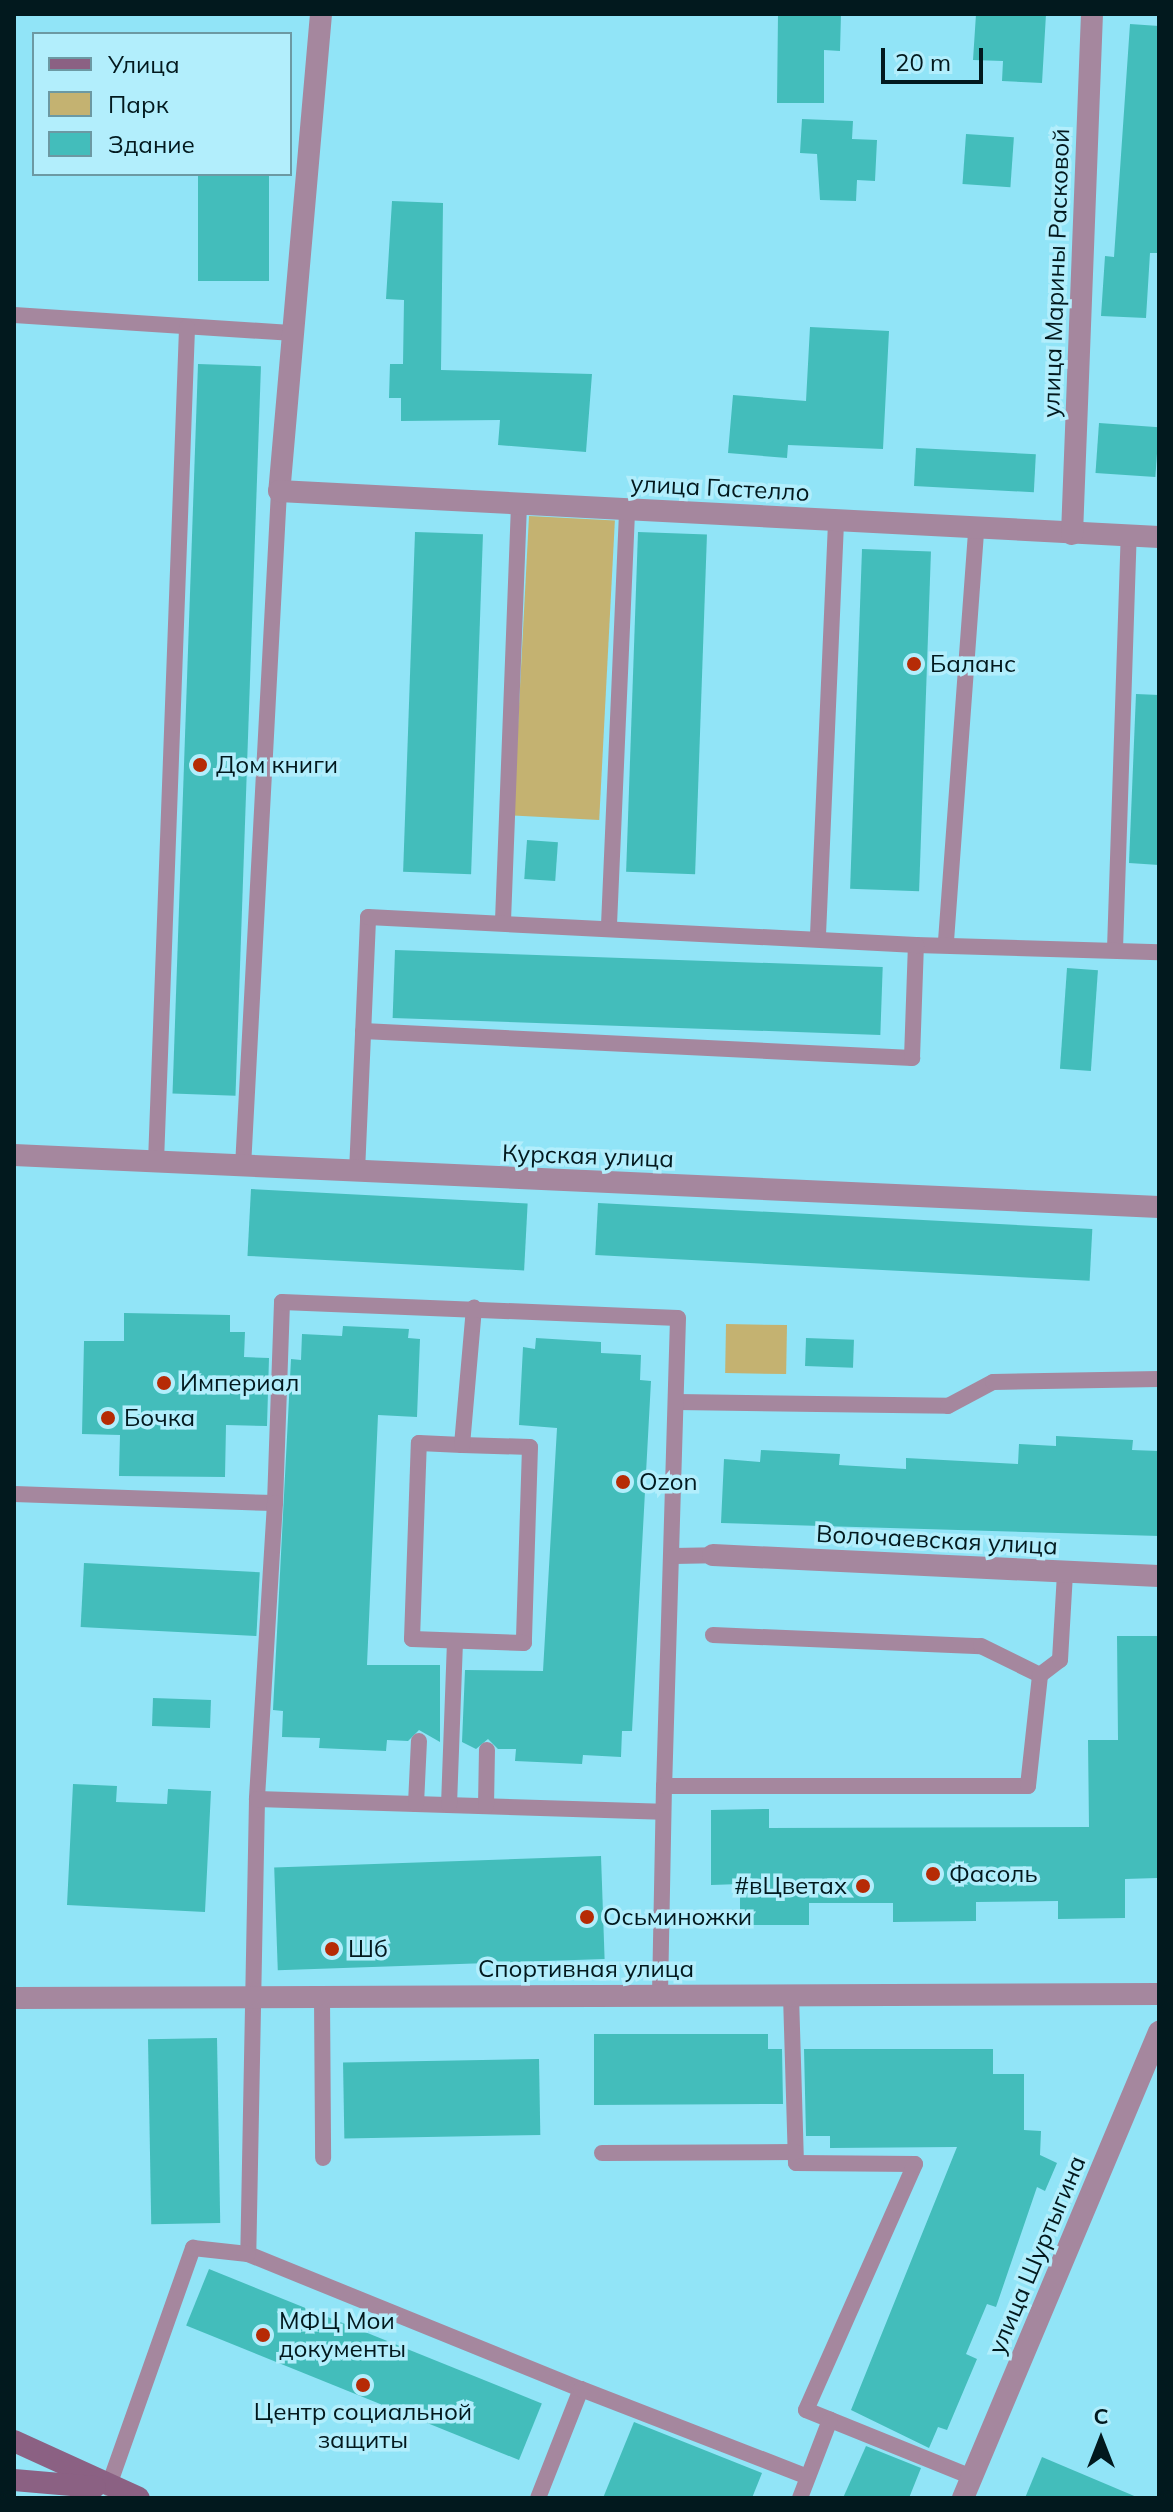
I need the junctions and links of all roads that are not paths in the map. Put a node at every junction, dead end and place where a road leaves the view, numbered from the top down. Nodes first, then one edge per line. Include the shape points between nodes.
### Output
1 (321, 14) edge
2 (1092, 14) edge
3 (14, 315) edge
4 (187, 328) junction
5 (294, 333) junction
6 (279, 491) junction
7 (519, 502) junction
8 (627, 508) junction
9 (836, 521) junction
10 (976, 529) junction
11 (1072, 534) junction
12 (1129, 536) junction
13 (1159, 537) edge
14 (503, 921) junction
15 (609, 925) junction
16 (818, 935) junction
17 (946, 941) junction
18 (916, 945) junction
19 (1115, 949) junction
20 (1159, 952) edge
21 (363, 1031) junction
22 (14, 1155) edge
23 (156, 1162) junction
24 (243, 1167) junction
25 (357, 1172) junction
26 (1159, 1207) edge
27 (474, 1308) junction
28 (1159, 1379) edge
29 (677, 1402) junction
30 (462, 1445) junction
31 (14, 1494) edge
32 (275, 1503) junction
33 (713, 1555) joint
34 (674, 1556) junction
35 (1065, 1572) junction
36 (1159, 1576) edge
37 (713, 1635) dead end
38 (455, 1641) junction
39 (1040, 1675) junction
40 (419, 1741) dead end
41 (487, 1750) dead end
42 (664, 1786) junction
43 (257, 1799) junction
44 (416, 1804) junction
45 (449, 1805) junction
46 (486, 1806) junction
47 (662, 1812) junction
48 (660, 1994) junction
49 (1159, 1994) edge
50 (791, 1995) junction
51 (252, 1997) junction
52 (322, 1997) junction
53 (14, 1998) edge
54 (1159, 2032) edge
55 (795, 2152) junction
56 (602, 2153) dead end
57 (323, 2158) dead end
58 (248, 2254) junction
59 (581, 2389) junction
60 (830, 2420) junction
61 (14, 2441) edge
62 (808, 2477) junction
63 (14, 2480) edge
64 (108, 2488) junction
65 (968, 2488) edge
66 (139, 2498) edge
67 (538, 2498) edge
68 (800, 2498) edge

1 - 5 street
2 - 11 street, улица Марины Расковой
3 - 4 lane
4 - 5 lane
4 - 23 lane
5 - 6 street
6 - 7 street, улица Гастелло
6 - 24 lane
7 - 8 street, улица Гастелло
7 - 14 lane
8 - 9 street, улица Гастелло
8 - 15 lane
9 - 10 street, улица Гастелло
9 - 16 lane
10 - 11 street, улица Гастелло
10 - 17 lane
11 - 12 street, улица Гастелло
12 - 13 street, улица Гастелло
12 - 19 lane
14 - 15 lane
14 - 21 lane via 368,917
15 - 16 lane
16 - 18 lane
17 - 18 lane
17 - 19 lane
18 - 21 lane via 912,1058
19 - 20 lane
21 - 25 lane
22 - 23 street, Курская улица
23 - 24 street, Курская улица
24 - 25 street, Курская улица
25 - 26 street, Курская улица
27 - 29 lane via 678,1318
27 - 30 lane
27 - 32 lane via 282,1302
28 - 29 lane via 993,1382 948,1406
29 - 34 lane
30 - 38 lane via 419,1443 412,1639
30 - 38 lane via 530,1447 524,1643
31 - 32 lane
32 - 43 lane
33 - 34 lane
33 - 35 street, Волочаевская улица
34 - 42 lane
35 - 36 street, Волочаевская улица
35 - 39 lane via 1060,1660
37 - 39 lane via 981,1646
38 - 45 lane
39 - 42 lane via 1028,1786
40 - 44 lane
41 - 46 lane
42 - 47 lane
43 - 44 lane
43 - 51 lane
44 - 45 lane
45 - 46 lane
46 - 47 lane
47 - 48 lane
48 - 50 street, Спортивная улица
48 - 52 street, Спортивная улица
49 - 50 street, Спортивная улица
50 - 55 lane
51 - 52 street, Спортивная улица
51 - 53 street, Спортивная улица
51 - 58 lane
52 - 57 lane
54 - 65 street, улица Шуртыгина
55 - 56 lane
55 - 60 lane via 796,2163 915,2164 806,2410
58 - 59 lane
58 - 64 lane via 193,2248
59 - 62 lane
59 - 67 lane
60 - 62 lane
60 - 65 lane
61 - 64 main road
62 - 68 lane
63 - 64 main road
64 - 66 main road

